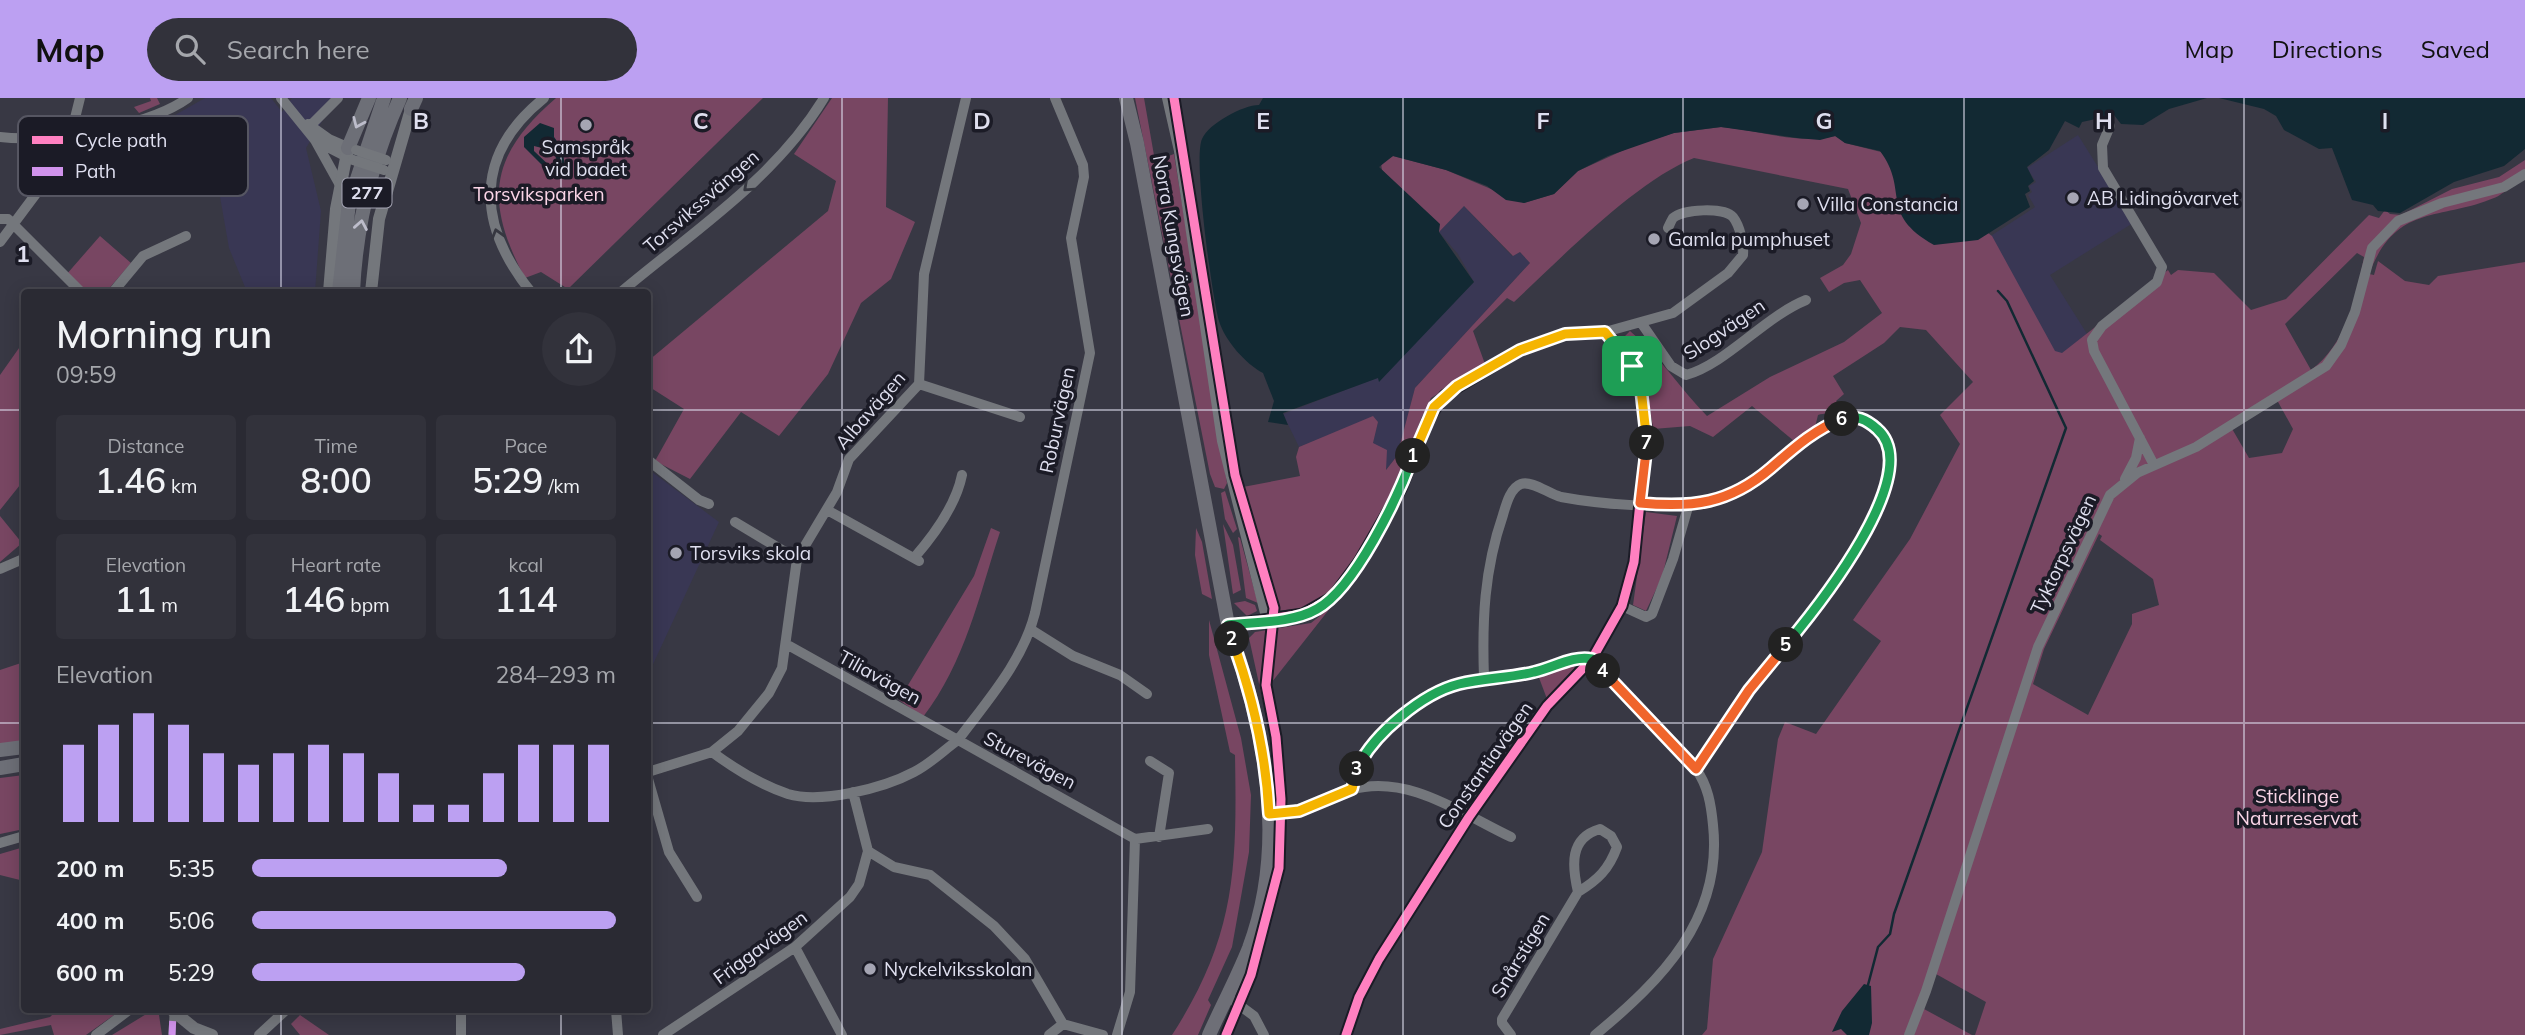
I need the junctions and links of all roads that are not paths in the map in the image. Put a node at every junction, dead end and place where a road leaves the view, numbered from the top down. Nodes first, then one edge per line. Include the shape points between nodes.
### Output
1 (80, 98) edge
2 (188, 98) edge
3 (281, 98) edge
4 (338, 98) edge
5 (369, 98) edge
6 (384, 98) edge
7 (400, 98) edge
8 (544, 98) edge
9 (824, 98) edge
10 (966, 98) edge
11 (1055, 98) edge
12 (1126, 98) edge
13 (1167, 98) edge
14 (414, 103) edge
15 (76, 116) edge
16 (154, 116) edge
17 (2110, 126) dead end
18 (309, 127) junction
19 (0, 137) edge
20 (18, 139) edge
21 (315, 140) junction
22 (350, 154) junction
23 (389, 166) junction
24 (2525, 174) edge
25 (340, 186) junction
26 (34, 196) edge
27 (0, 219) edge
28 (13, 225) junction
29 (1668, 228) dead end
30 (186, 236) dead end
31 (0, 242) edge
32 (78, 289) edge
33 (116, 289) edge
34 (329, 289) edge
35 (339, 289) edge
36 (353, 289) edge
37 (371, 289) edge
38 (529, 289) edge
39 (625, 289) edge
40 (1806, 300) dead end
41 (1642, 324) junction
42 (1605, 332) junction
43 (919, 384) junction
44 (1020, 417) dead end
45 (2140, 438) junction
46 (651, 462) edge
47 (2154, 465) junction
48 (962, 475) dead end
49 (2125, 480) junction
50 (709, 503) dead end
51 (1640, 503) junction
52 (1688, 506) junction
53 (827, 510) junction
54 (735, 522) dead end
55 (21, 559) edge
56 (797, 559) junction
57 (0, 569) edge
58 (1622, 606) junction
59 (1267, 621) junction
60 (1228, 625) junction
61 (1030, 629) junction
62 (786, 644) junction
63 (1592, 659) junction
64 (1484, 678) junction
65 (1147, 694) dead end
66 (958, 740) junction
67 (21, 747) edge
68 (0, 750) edge
69 (712, 752) junction
70 (1150, 761) dead end
71 (21, 765) edge
72 (0, 768) edge
73 (1696, 769) junction
74 (651, 771) edge
75 (651, 789) edge
76 (1352, 789) junction
77 (853, 792) junction
78 (1269, 814) junction
79 (1469, 817) junction
80 (1208, 829) dead end
81 (21, 837) edge
82 (1159, 837) junction
83 (1511, 837) dead end
84 (1135, 839) junction
85 (0, 843) edge
86 (868, 851) junction
87 (1578, 892) junction
88 (697, 897) dead end
89 (794, 947) junction
90 (1227, 996) junction
91 (125, 1013) edge
92 (172, 1013) edge
93 (174, 1013) edge
94 (283, 1013) edge
95 (461, 1013) edge
96 (616, 1013) edge
97 (1063, 1024) junction
98 (96, 1035) edge
99 (172, 1035) edge
100 (212, 1035) edge
101 (259, 1035) edge
102 (461, 1035) edge
103 (618, 1035) edge
104 (663, 1035) edge
105 (842, 1035) edge
106 (1049, 1035) edge
107 (1103, 1035) edge
108 (1117, 1035) edge
109 (1209, 1035) edge
110 (1264, 1035) edge
111 (1346, 1035) edge
112 (1511, 1035) edge
113 (1595, 1035) edge
114 (1909, 1035) edge

1 - 15 street
2 - 16 street
3 - 18 street
4 - 18 street
5 -> 22 main road
6 - 35 main road, 277 via 349,203
36 -> 7 main road, 277 via 368,188
38 -> 8 street via 504,256 492,214 492,186 503,143 521,117
9 -> 39 street, Torsvikssvängen via 782,154 749,188
10 - 43 street, Albavägen via 923,274
11 - 61 street, Roburvägen via 1083,165 1071,238 1090,353
12 - 60 main road, Norra Kungsvägen
13 - 59 street via 1222,440
14 - 23 street
17 - 45 street via 2102,145 2103,168 2162,274 2092,340
18 - 21 street
18 - 22 street
19 - 20 street
21 - 22 street
21 - 25 street
22 - 23 street, bridge
22 - 25 street
23 - 37 street
24 - 47 street, Tyktorpsvägen via 2504,187 2442,203 2398,221 2372,248 2355,312 2326,366 2196,446
25 - 34 street
26 - 28 street
27 - 28 street
28 - 31 street
28 - 32 street
29 - 41 street via 1672,218 1683,212 1721,212 1729,215 1738,229 1743,255 1693,300
30 - 33 street via 143,256
40 - 41 street, Slogvägen via 1686,375 1671,366
41 - 42 street
42 - 51 street, Constantiavägen via 1632,366 1641,389 1647,432
42 - 59 street via 1565,334 1520,350 1445,395 1428,419 1401,489 1346,581 1317,609
43 - 44 street
43 - 53 street, Albavägen via 849,459
45 - 47 street
45 - 49 street
46 - 50 street
47 - 49 street, Tyktorpsvägen
48 - 53 street via 960,488 917,560
49 - 114 street, Tyktorpsvägen via 2103,506 2038,647
51 - 52 street
51 - 58 street, Constantiavägen via 1634,562
51 - 64 street via 1558,496 1528,484 1512,491 1485,579
52 - 58 street via 1652,614 1646,617
52 - 73 street via 1743,488 1804,440 1838,420 1861,418 1887,442 1890,455 1884,491 1859,543 1819,605 1749,690
53 - 56 street, Albavägen
54 - 56 street
55 - 57 street
56 - 62 street, Albavägen
58 - 63 street, Constantiavägen
59 - 60 street
60 - 78 main road via 1252,694 1265,756
61 - 65 street
61 - 66 street, Roburvägen via 1008,672
62 - 66 street, Tiliavägen
62 - 69 street, Albavägen via 782,668 769,692 738,731
63 - 64 street
63 - 73 street
63 - 79 street, Constantiavägen via 1547,706
64 - 76 street via 1442,690 1391,725 1358,766
66 - 77 street, Sturevägen via 917,771
66 - 84 street, Sturevägen
67 - 68 main road
69 - 74 street
69 - 77 street, Sturevägen via 734,768 789,794
70 - 82 street via 1169,774
71 - 72 main road
73 - 113 street via 1708,792 1716,852 1708,894 1678,952 1647,992
75 - 88 street via 669,852
76 - 78 street via 1299,811
76 - 79 street via 1391,785 1414,790
77 - 86 street, Friggavägen
78 - 90 main road via 1258,917
79 - 83 street
79 - 111 street, Constantiavägen via 1379,958
80 - 82 street
81 - 85 street
82 - 84 street
84 - 108 street via 1130,992
86 - 89 street, Friggavägen via 859,884 850,897
86 - 97 street via 894,867 930,875 994,926 1025,959
87 - 87 street, Snårstigen via 1597,881 1617,847 1600,829 1587,833 1574,850 1572,867
87 - 112 street, Snårstigen via 1502,1019
89 - 104 street, Friggavägen
89 - 105 street
90 - 109 main road
90 - 110 street via 1254,1016
91 - 98 street
92 - 99 street
93 - 100 street
94 - 101 street
95 - 102 street
96 - 103 street
97 - 106 street
97 - 107 street

